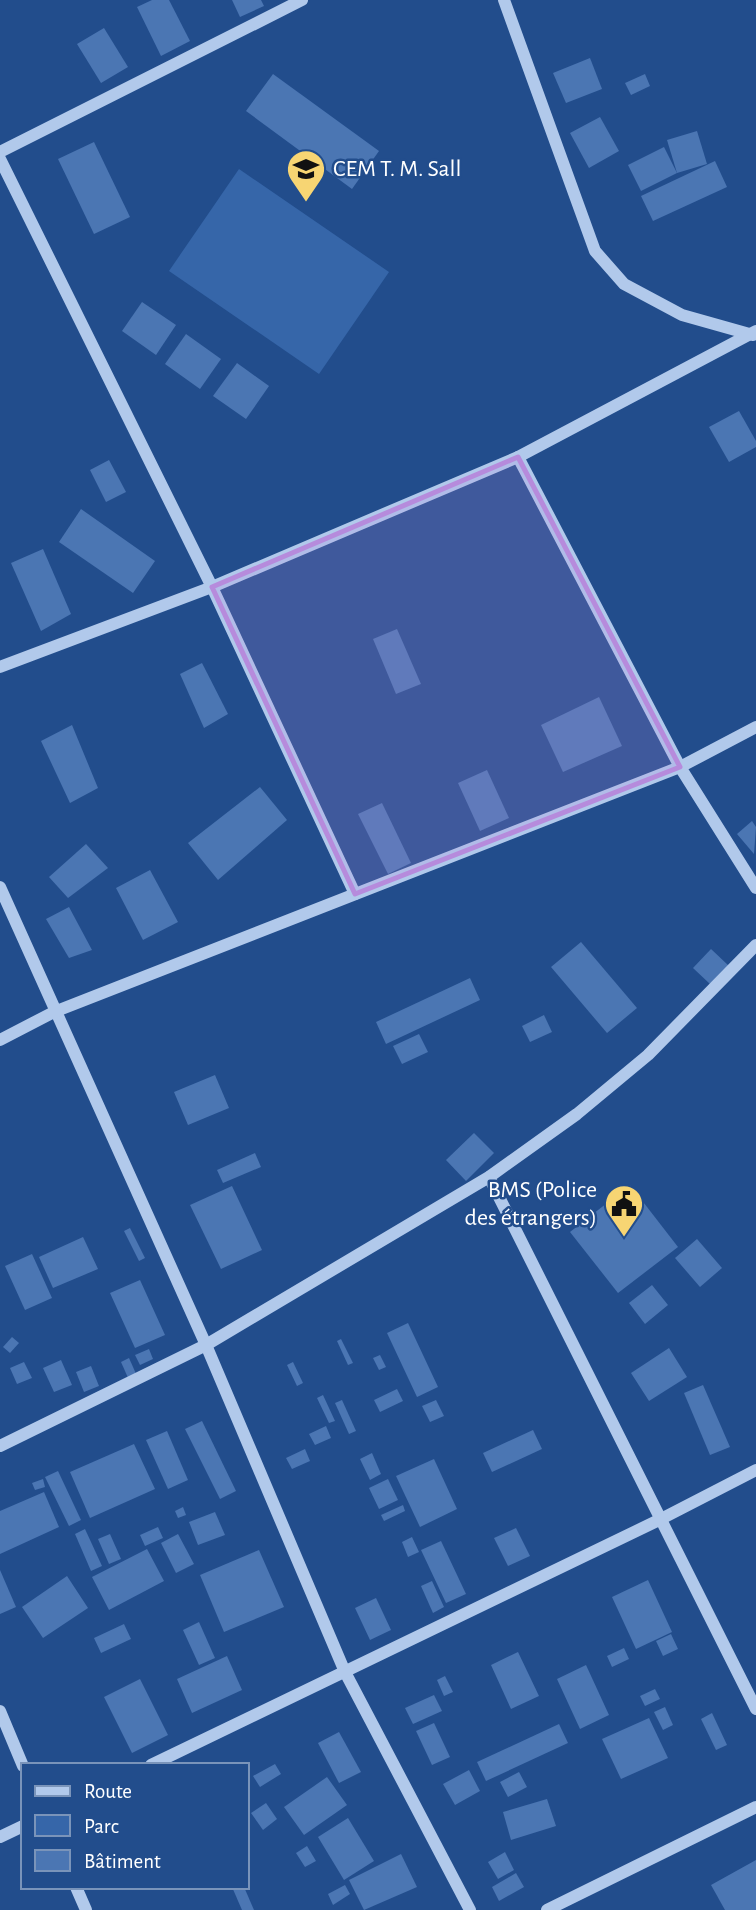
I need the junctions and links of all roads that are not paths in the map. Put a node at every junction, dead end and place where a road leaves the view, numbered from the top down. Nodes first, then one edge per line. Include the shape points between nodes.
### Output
1 (302, 0) edge
2 (504, 0) edge
3 (0, 152) edge
4 (0, 159) edge
5 (755, 334) edge
6 (518, 457) junction
7 (212, 587) junction
8 (0, 667) edge
9 (756, 727) edge
10 (680, 767) junction
11 (0, 887) edge
12 (756, 888) edge
13 (355, 894) junction
14 (756, 945) edge
15 (54, 1012) junction
16 (0, 1040) edge
17 (489, 1177) junction
18 (206, 1345) junction
19 (0, 1446) edge
20 (756, 1470) edge
21 (659, 1520) junction
22 (345, 1672) junction
23 (756, 1709) edge
24 (0, 1711) edge
25 (22, 1763) edge
26 (155, 1763) edge
27 (756, 1807) edge
28 (21, 1827) edge
29 (0, 1837) edge
30 (77, 1889) edge
31 (86, 1910) edge
32 (470, 1910) edge
33 (547, 1910) edge

1 - 3 street
2 - 5 street via 595,251 624,284 682,315
4 - 7 street
5 - 6 street
6 - 7 street
6 - 10 street
7 - 8 street
7 - 13 street
9 - 10 street
10 - 12 street
10 - 13 street
11 - 15 street
13 - 15 street
14 - 17 street via 648,1055 577,1114
15 - 16 street
15 - 18 street
17 - 18 street
17 - 21 street
18 - 19 street
18 - 22 street
20 - 21 street
21 - 22 street
21 - 23 street
22 - 26 street
22 - 32 street
24 - 25 street
27 - 33 street
28 - 29 street
30 - 31 street

